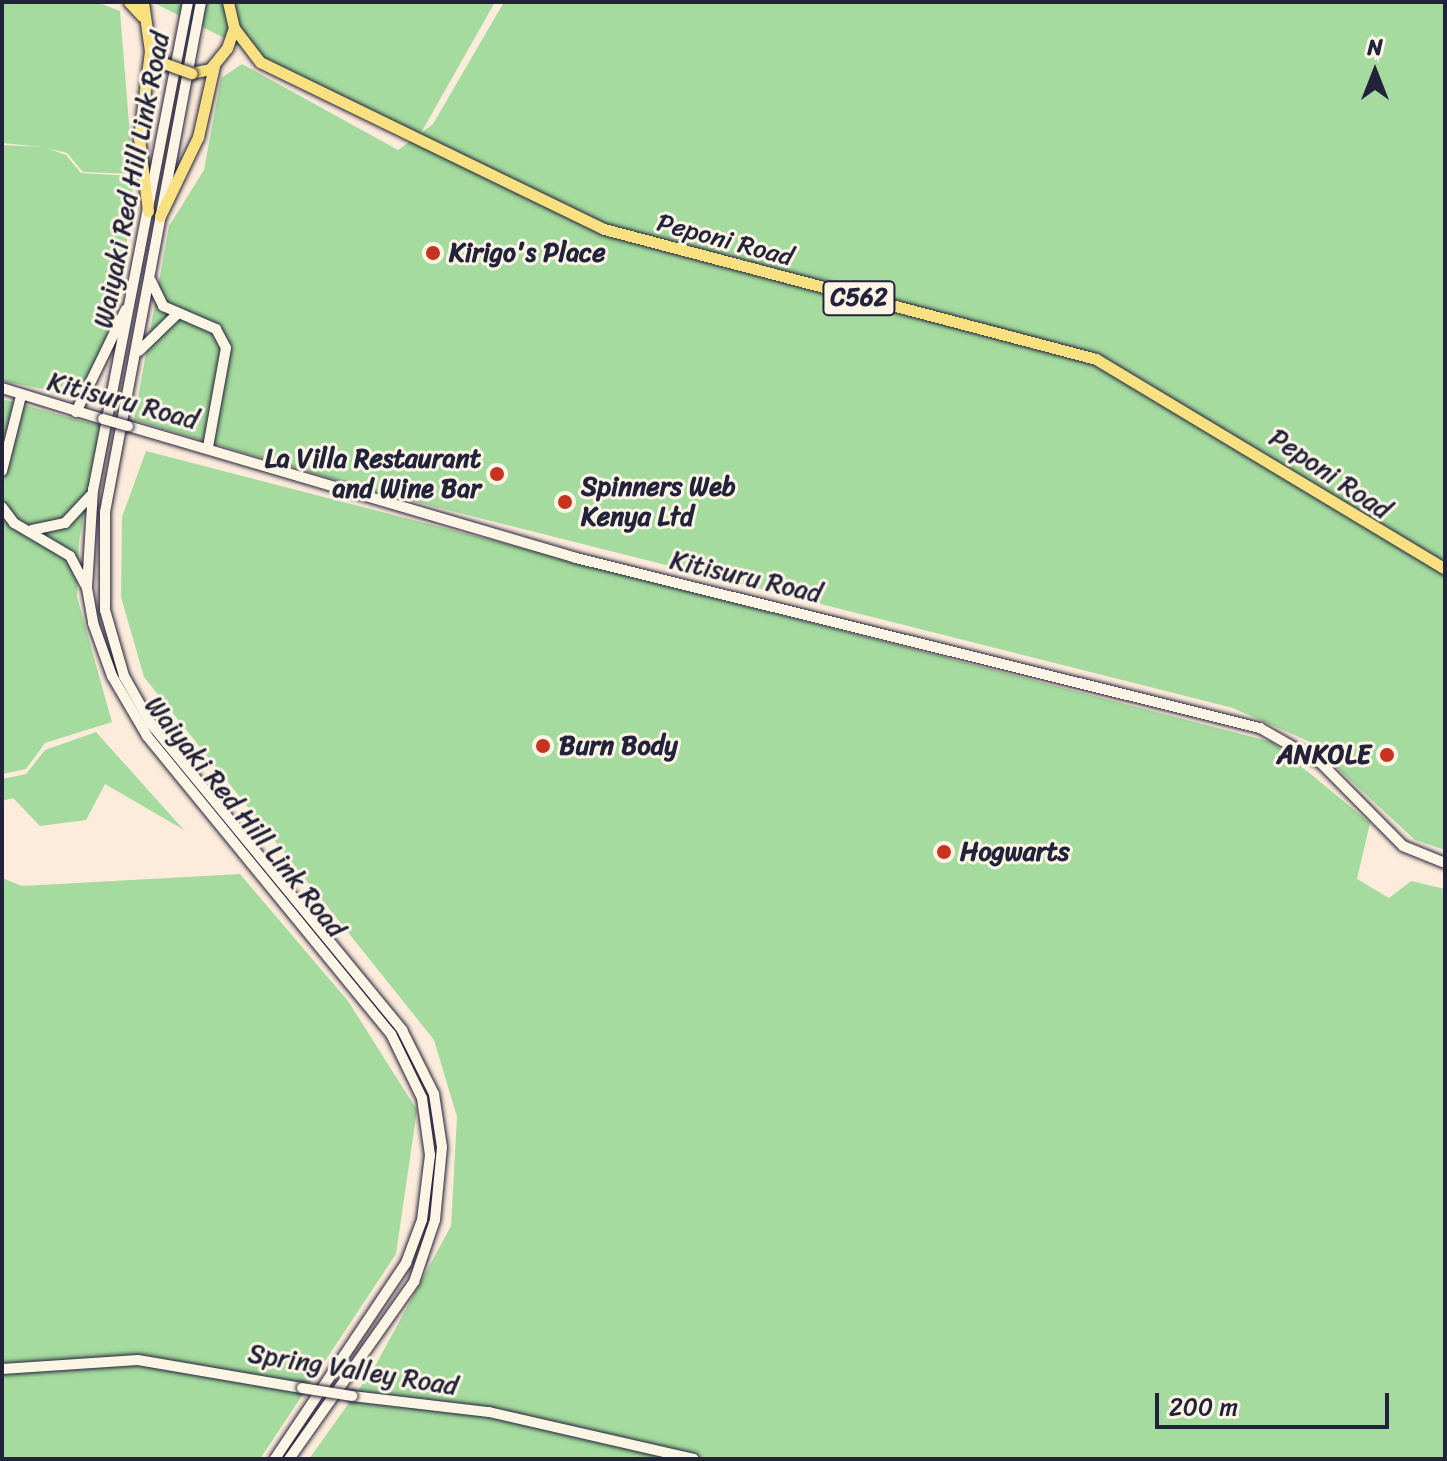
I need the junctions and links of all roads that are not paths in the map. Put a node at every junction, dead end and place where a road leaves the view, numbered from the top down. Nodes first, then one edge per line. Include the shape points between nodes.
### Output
1 (129, 2) edge
2 (143, 2) edge
3 (188, 2) edge
4 (201, 2) edge
5 (228, 2) edge
6 (142, 16) junction
7 (234, 28) junction
8 (150, 51) junction
9 (254, 59) junction
10 (217, 61) junction
11 (148, 211) junction
12 (160, 216) junction
13 (149, 277) junction
14 (133, 295) junction
15 (177, 314) junction
16 (134, 361) junction
17 (2, 388) edge
18 (21, 396) junction
19 (76, 412) junction
20 (208, 447) junction
21 (2, 471) edge
22 (93, 489) junction
23 (2, 507) edge
24 (30, 530) junction
25 (1445, 569) edge
26 (87, 588) junction
27 (1445, 863) edge
28 (2, 1369) edge
29 (275, 1459) edge
30 (289, 1459) edge
31 (694, 1459) edge

1 - 6 main road
2 - 6 main road
3 - 11 main road, Waiyaki Red Hill Link Road
4 - 12 main road, Waiyaki Red Hill Link Road
5 - 7 main road
6 - 8 main road
7 - 9 main road
7 - 10 main road
8 - 10 main road, bridge via 191,73
8 - 11 main road via 139,138
9 - 10 main road, Peponi Road / C562
9 - 25 main road, Peponi Road / C562 via 604,229 1096,359
10 - 12 main road via 198,137
11 - 14 main road, Waiyaki Red Hill Link Road
12 - 13 main road, Waiyaki Red Hill Link Road
13 - 15 main road via 159,302
13 - 16 main road, Waiyaki Red Hill Link Road
14 - 19 main road
14 - 22 main road, Waiyaki Red Hill Link Road
15 - 16 main road via 151,333
15 - 20 main road via 216,329 226,348
16 - 30 main road, Waiyaki Red Hill Link Road via 102,557 105,610 124,676 201,788 402,1030 438,1116 439,1198 414,1282
17 - 18 main road, Kitisuru Road
18 - 19 main road, Kitisuru Road
18 - 21 main road
19 - 20 main road, Kitisuru Road, bridge
20 - 27 main road, Kitisuru Road via 576,558 1260,728 1321,763 1403,846
22 - 24 main road via 65,523
22 - 26 main road, Waiyaki Red Hill Link Road
23 - 24 main road
24 - 26 main road via 70,556
26 - 29 main road, Waiyaki Red Hill Link Road via 99,644 127,707 190,793 382,1020 425,1112 428,1183 406,1263
28 - 31 main road, Spring Valley Road, bridge via 138,1360 352,1396 489,1412

